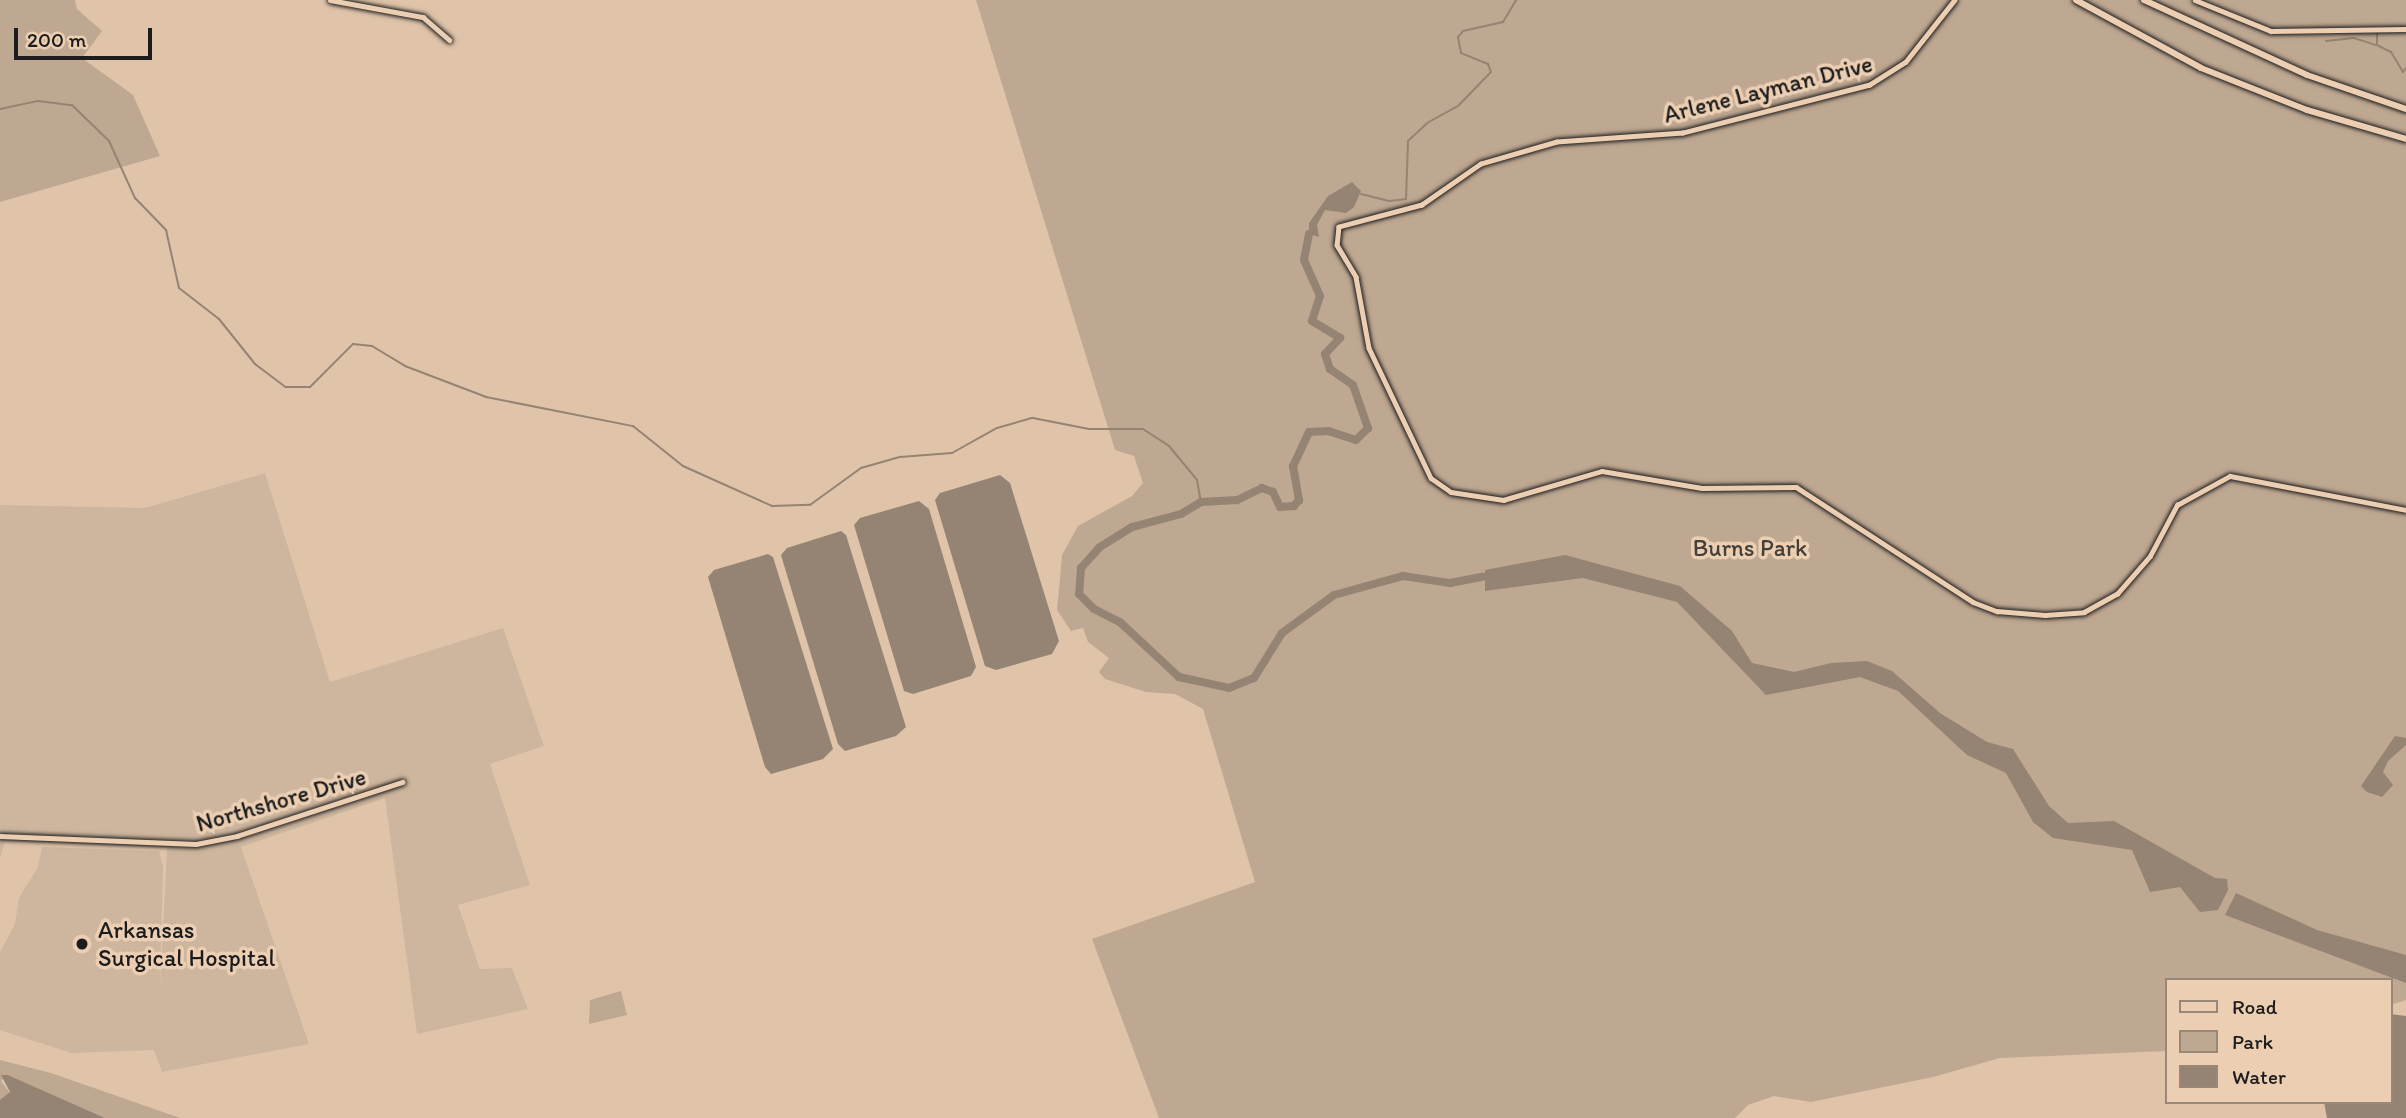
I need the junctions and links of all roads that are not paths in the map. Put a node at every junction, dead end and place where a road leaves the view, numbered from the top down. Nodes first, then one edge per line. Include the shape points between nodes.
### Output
1 (330, 0) edge
2 (1955, 0) edge
3 (2076, 0) edge
4 (2144, 0) edge
5 (2195, 0) edge
6 (2406, 29) edge
7 (449, 40) dead end
8 (2406, 109) edge
9 (2406, 139) edge
10 (2406, 510) edge
11 (402, 782) dead end
12 (0, 836) edge

1 - 7 street via 423,17
2 - 10 street, Arlene Layman Drive via 1906,62 1870,85 1683,132 1557,142 1481,164 1422,205 1339,227 1336,245 1356,277 1369,348 1431,478 1451,492 1503,500 1602,471 1702,488 1796,487 1971,601 1997,611 2045,615 2084,612 2117,594 2150,556 2177,505 2230,476
3 - 9 highway via 2201,68 2307,110
4 - 8 highway via 2307,75
5 - 6 street via 2271,31
11 - 12 street, Northshore Drive via 230,838 196,844

